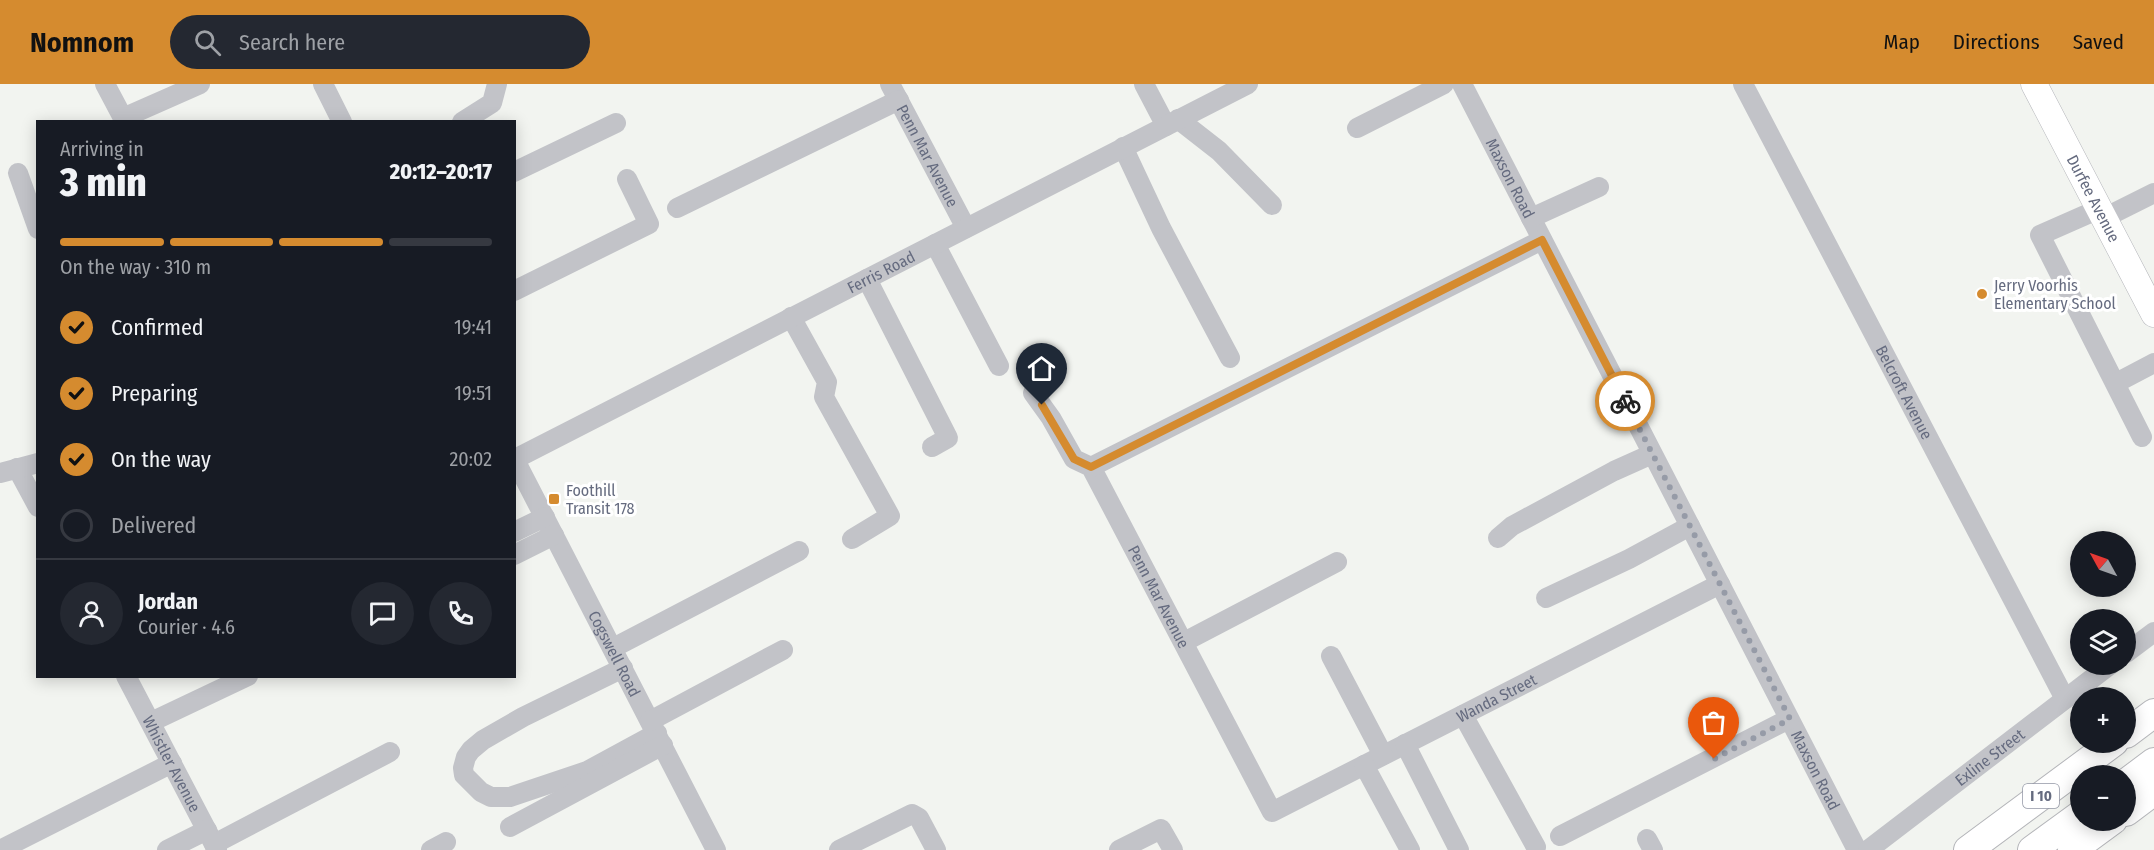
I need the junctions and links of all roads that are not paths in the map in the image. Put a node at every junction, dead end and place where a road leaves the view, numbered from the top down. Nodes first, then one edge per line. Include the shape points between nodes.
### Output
1 (105, 84) edge
2 (200, 84) edge
3 (323, 84) edge
4 (497, 84) edge
5 (1144, 84) edge
6 (1248, 84) edge
7 (1444, 84) edge
8 (1462, 84) edge
9 (1743, 84) edge
10 (2034, 84) edge
11 (895, 92) edge
12 (341, 120) edge
13 (465, 120) edge
14 (1172, 122) junction
15 (616, 123) dead end
16 (1357, 128) dead end
17 (1123, 147) junction
18 (516, 171) edge
19 (18, 173) dead end
20 (627, 179) dead end
21 (1599, 188) dead end
22 (2154, 193) edge
23 (1272, 205) dead end
24 (677, 208) dead end
25 (2101, 214) junction
26 (1531, 218) junction
27 (36, 223) edge
28 (966, 228) junction
29 (1542, 240) junction
30 (935, 244) junction
31 (867, 279) junction
32 (516, 290) edge
33 (2154, 314) edge
34 (791, 317) junction
35 (1230, 358) dead end
36 (2154, 363) edge
37 (999, 366) dead end
38 (2116, 383) junction
39 (1033, 393) dead end
40 (2142, 437) dead end
41 (932, 447) dead end
42 (1652, 454) junction
43 (516, 457) edge
44 (516, 460) edge
45 (36, 463) edge
46 (1091, 467) junction
47 (8, 470) edge
48 (36, 505) edge
49 (545, 517) junction
50 (1690, 526) junction
51 (516, 531) edge
52 (554, 535) junction
53 (1498, 538) dead end
54 (852, 539) dead end
55 (799, 551) dead end
56 (516, 554) edge
57 (1337, 562) dead end
58 (1720, 584) junction
59 (1546, 598) dead end
60 (2154, 632) edge
61 (1184, 642) junction
62 (2136, 646) edge
63 (613, 648) junction
64 (783, 650) dead end
65 (1331, 656) dead end
66 (623, 668) junction
67 (2097, 675) edge
68 (127, 678) edge
69 (244, 678) edge
70 (2065, 699) junction
71 (2154, 714) edge
72 (1463, 715) junction
73 (1790, 719) junction
74 (151, 722) junction
75 (2136, 727) edge
76 (656, 733) junction
77 (1405, 744) junction
78 (390, 752) dead end
79 (2099, 753) edge
80 (1383, 755) junction
81 (2154, 762) edge
82 (172, 763) junction
83 (1364, 765) junction
84 (2136, 776) edge
85 (2154, 791) edge
86 (2136, 804) edge
87 (1272, 812) joint
88 (2070, 822) edge
89 (510, 827) dead end
90 (2098, 831) edge
91 (1560, 837) dead end
92 (213, 841) edge
93 (1536, 847) dead end
94 (4, 848) dead end
95 (167, 850) edge
96 (716, 850) edge
97 (839, 850) edge
98 (936, 850) edge
99 (1119, 850) edge
100 (1173, 850) edge
101 (1410, 850) edge
102 (1459, 850) edge
103 (1857, 850) edge
104 (1868, 850) edge
105 (1968, 850) edge
106 (2032, 850) edge
107 (2072, 850) edge

1 - 2 street via 123,118
3 - 12 street
4 - 13 street via 492,103
5 - 14 street
6 - 14 street, Ferris Road
7 - 16 street
8 - 26 street, Maxson Road
9 - 70 street, Belcroft Avenue
10 - 25 main road, Durfee Avenue
11 - 24 street
11 - 28 street, Penn Mar Avenue
14 - 17 street, Ferris Road
14 - 23 street via 1219,151
15 - 18 street
17 - 28 street, Ferris Road
17 - 35 street
19 - 27 street
20 - 32 street via 649,225
21 - 26 street
22 - 25 street
25 - 33 main road, Durfee Avenue
25 - 38 street via 2040,235
26 - 29 street, Maxson Road
28 - 30 street, Ferris Road
29 - 42 street, Maxson Road
29 - 46 street
30 - 31 street, Ferris Road
30 - 37 street
31 - 34 street, Ferris Road
31 - 41 street via 948,438
34 - 43 street, Ferris Road
34 - 54 street via 826,382 824,396 890,516
36 - 38 street
38 - 40 street
39 - 46 street, Penn Mar Avenue via 1074,459
42 - 50 street, Maxson Road
42 - 53 street via 1512,526
44 - 49 street, Cogswell Road
45 - 47 street
46 - 61 street, Penn Mar Avenue
47 - 48 street
49 - 51 street
49 - 52 street, Cogswell Road
50 - 58 street, Maxson Road
50 - 59 street via 1629,560
52 - 56 street
52 - 63 street, Cogswell Road
55 - 63 street
57 - 61 street
58 - 72 street, Wanda Street
58 - 73 street, Maxson Road
60 - 62 street
61 - 87 street, Penn Mar Avenue
63 - 66 street, Cogswell Road
64 - 76 street
65 - 80 street
66 - 76 street, Cogswell Road
66 - 76 street via 483,740 466,757 464,775 490,797 510,797 586,771
67 - 70 street, Exline Street
68 - 74 street, Whistler Avenue
69 - 74 street
70 - 104 street, Exline Street
71 - 75 highway
72 - 77 street, Wanda Street
72 - 93 street
73 - 91 street
73 - 103 street, Maxson Road
74 - 82 street, Whistler Avenue
76 - 89 street
76 - 96 street, Cogswell Road
77 - 80 street, Wanda Street
77 - 102 street
78 - 92 street
79 - 105 highway, I 10
80 - 83 street, Wanda Street
81 - 84 highway
82 - 92 street, Whistler Avenue
82 - 94 street
83 - 87 street, Wanda Street
83 - 101 street
85 - 86 highway
88 - 106 highway
90 - 107 highway
92 - 95 street
97 - 98 street via 912,814 919,818
99 - 100 street via 1161,829

